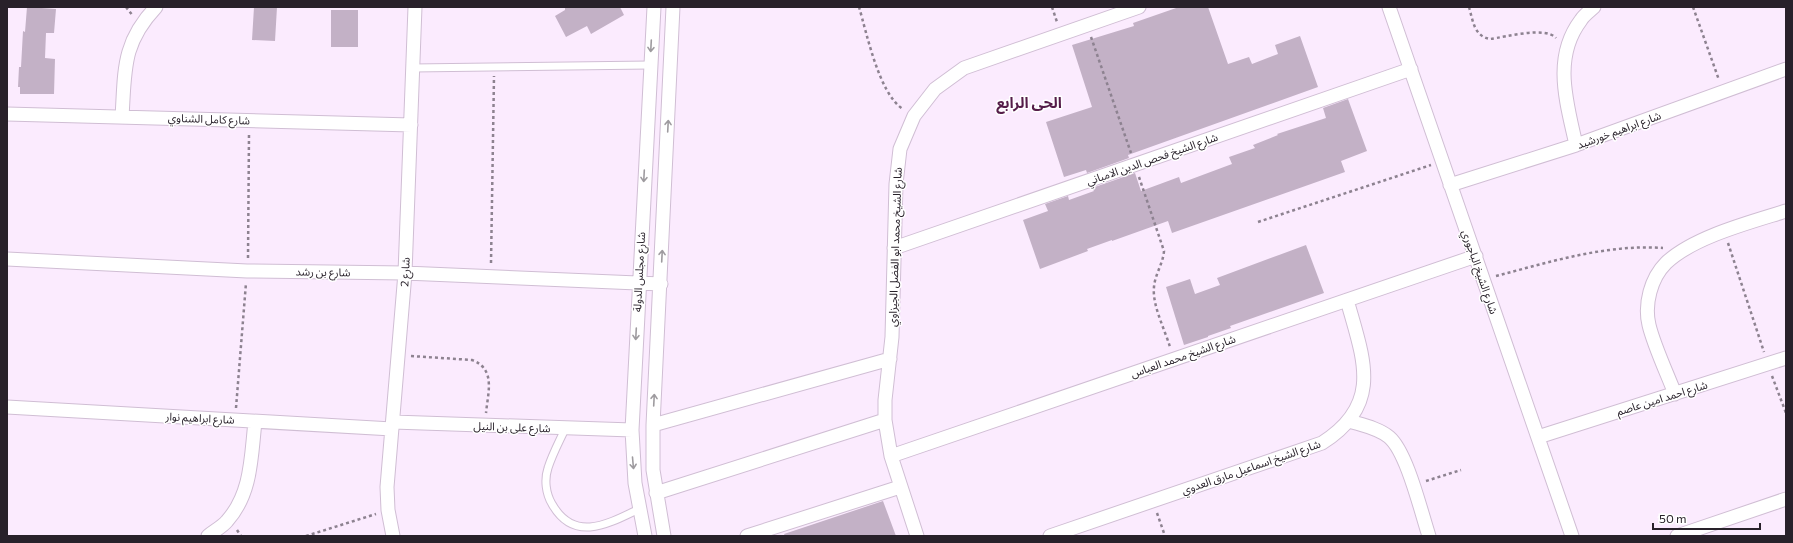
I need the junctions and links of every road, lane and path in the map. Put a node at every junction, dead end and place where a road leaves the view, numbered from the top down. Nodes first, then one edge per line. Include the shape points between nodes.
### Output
1 (156, 7) edge
2 (415, 7) edge
3 (654, 7) edge
4 (673, 7) edge
5 (859, 7) edge
6 (1139, 7) edge
7 (1389, 7) edge
8 (1469, 7) edge
9 (1594, 7) edge
10 (1693, 7) edge
11 (1087, 25) junction
12 (1566, 48) junction
13 (650, 65) junction
14 (413, 68) junction
15 (494, 68) junction
16 (1411, 69) junction
17 (1786, 69) edge
18 (1723, 92) junction
19 (7, 114) edge
20 (914, 116) junction
21 (122, 117) junction
22 (249, 120) junction
23 (411, 125) junction
24 (1576, 145) junction
25 (1443, 161) junction
26 (1135, 165) junction
27 (1450, 185) junction
28 (1786, 211) edge
29 (1258, 222) dead end
30 (1724, 231) junction
31 (894, 248) junction
32 (1684, 250) junction
33 (1476, 256) junction
34 (7, 258) edge
35 (248, 272) junction
36 (405, 273) junction
37 (491, 277) junction
38 (1483, 280) junction
39 (638, 283) junction
40 (661, 284) junction
41 (1347, 300) junction
42 (399, 355) junction
43 (1786, 358) edge
44 (890, 359) junction
45 (1174, 359) junction
46 (1768, 365) junction
47 (1675, 394) junction
48 (7, 407) edge
49 (1786, 413) edge
50 (235, 420) junction
51 (885, 420) junction
52 (1349, 421) junction
53 (255, 422) junction
54 (653, 425) junction
55 (393, 426) junction
56 (485, 426) junction
57 (565, 429) junction
58 (632, 430) junction
59 (1538, 437) junction
60 (891, 456) junction
61 (1461, 470) dead end
62 (1412, 486) junction
63 (900, 487) junction
64 (656, 493) junction
65 (1786, 500) edge
66 (1152, 501) junction
67 (639, 509) junction
68 (388, 510) junction
69 (643, 535) edge
70 (208, 536) edge
71 (306, 536) edge
72 (393, 536) edge
73 (664, 536) edge
74 (747, 536) edge
75 (917, 536) edge
76 (1050, 536) edge
77 (1165, 536) edge
78 (1429, 536) edge
79 (1572, 536) edge
80 (1677, 536) edge

1 - 21 street via 142,22 131,44 125,68
2 - 14 street, شارع 2
3 -> 13 street, شارع مجلس الدولة
40 -> 4 street, شارع مجلس الدولة
5 - 20 path via 888,94 899,107
6 - 11 street, شارع الشيخ محمد ابو الفضل الجيزاوي
7 - 16 street, شارع الشيخ الباجوري
8 - 12 path via 1476,30 1485,38 1543,33 1554,36
9 - 12 street via 1581,19
10 - 18 path
11 - 20 street, شارع الشيخ محمد ابو الفضل الجيزاوي via 964,68 935,89
11 - 26 path
12 - 24 street via 1564,88
13 - 15 lane
13 -> 39 street, شارع مجلس الدولة
14 - 15 lane
14 - 23 street, شارع 2
15 - 37 path
16 - 25 street, شارع الشيخ الباجوري
16 - 26 street, شارع الشيخ فحص الدين الامباني
17 - 18 street, شارع ابراهيم خورشيد
18 - 24 street, شارع ابراهيم خورشيد
19 - 21 street, شارع كامل الشناوي
20 - 31 street, شارع الشيخ محمد ابو الفضل الجيزاوي via 900,149
21 - 22 street, شارع كامل الشناوي
22 - 23 street, شارع كامل الشناوي
22 - 35 path
23 - 36 street, شارع 2
24 - 27 street, شارع ابراهيم خورشيد
25 - 27 street, شارع الشيخ الباجوري
25 - 29 path
26 - 31 street, شارع الشيخ فحص الدين الامباني
26 - 45 path via 1164,251 1156,276 1154,298
27 - 33 street, شارع الشيخ الباجوري
28 - 30 street
30 - 32 street
30 - 46 path
31 - 44 street, شارع الشيخ محمد ابو الفضل الجيزاوي
32 - 38 path via 1648,247 1611,249
32 - 47 street via 1666,263 1653,281 1647,303 1649,325
33 - 38 street, شارع الشيخ الباجوري
33 - 41 street, شارع الشيخ محمد العباس
34 - 35 street, شارع بن رشد
35 - 36 street, شارع بن رشد
35 - 50 path
36 - 37 street, شارع بن رشد
36 - 42 street, شارع 2
37 - 39 street, شارع بن رشد
38 - 59 street, شارع الشيخ الباجوري
39 - 40 street, شارع بن رشد
39 -> 58 street, شارع مجلس الدولة
54 -> 40 street, شارع مجلس الدولة
41 - 45 street, شارع الشيخ محمد العباس
41 - 52 street, شارع الشيخ اسماعيل مارق العدوي via 1363,359 1365,381 1360,402
42 - 55 street, شارع 2
42 - 56 path via 472,360 480,363 486,369 489,378
43 - 46 street, شارع احمد امين عاصم
44 - 51 street, شارع الشيخ محمد ابو الفضل الجيزاوي
44 - 54 street
45 - 60 street, شارع الشيخ محمد العباس
46 - 47 street, شارع احمد امين عاصم
46 - 49 path
47 - 59 street, شارع احمد امين عاصم
48 - 50 street, شارع ابراهيم نوار
50 - 53 street, شارع ابراهيم نوار
51 - 60 street, شارع الشيخ محمد ابو الفضل الجيزاوي
51 - 64 street
52 - 62 street via 1388,436 1398,446
52 - 66 street, شارع الشيخ اسماعيل مارق العدوي via 1322,443
53 - 55 street, شارع ابراهيم نوار
53 - 70 street via 249,477 241,501 227,521
54 - 64 street, شارع مجلس الدولة
55 - 56 street, شارع على بن النيل
55 - 68 street, شارع 2 via 387,487
56 - 57 street, شارع على بن النيل
57 - 58 street, شارع على بن النيل
57 - 67 lane via 547,469 546,494 558,516 580,527 605,525
58 -> 67 street, شارع مجلس الدولة
59 - 79 street, شارع الشيخ الباجوري
60 - 63 street, شارع الشيخ محمد ابو الفضل الجيزاوي
61 - 62 path
62 - 78 street
63 - 74 street
63 - 75 street, شارع الشيخ محمد ابو الفضل الجيزاوي
64 - 73 street, شارع مجلس الدولة
65 - 80 street
66 - 76 street, شارع الشيخ اسماعيل مارق العدوي
66 - 77 path
67 - 69 street, شارع مجلس الدولة
68 - 71 path
68 - 72 street, شارع 2

